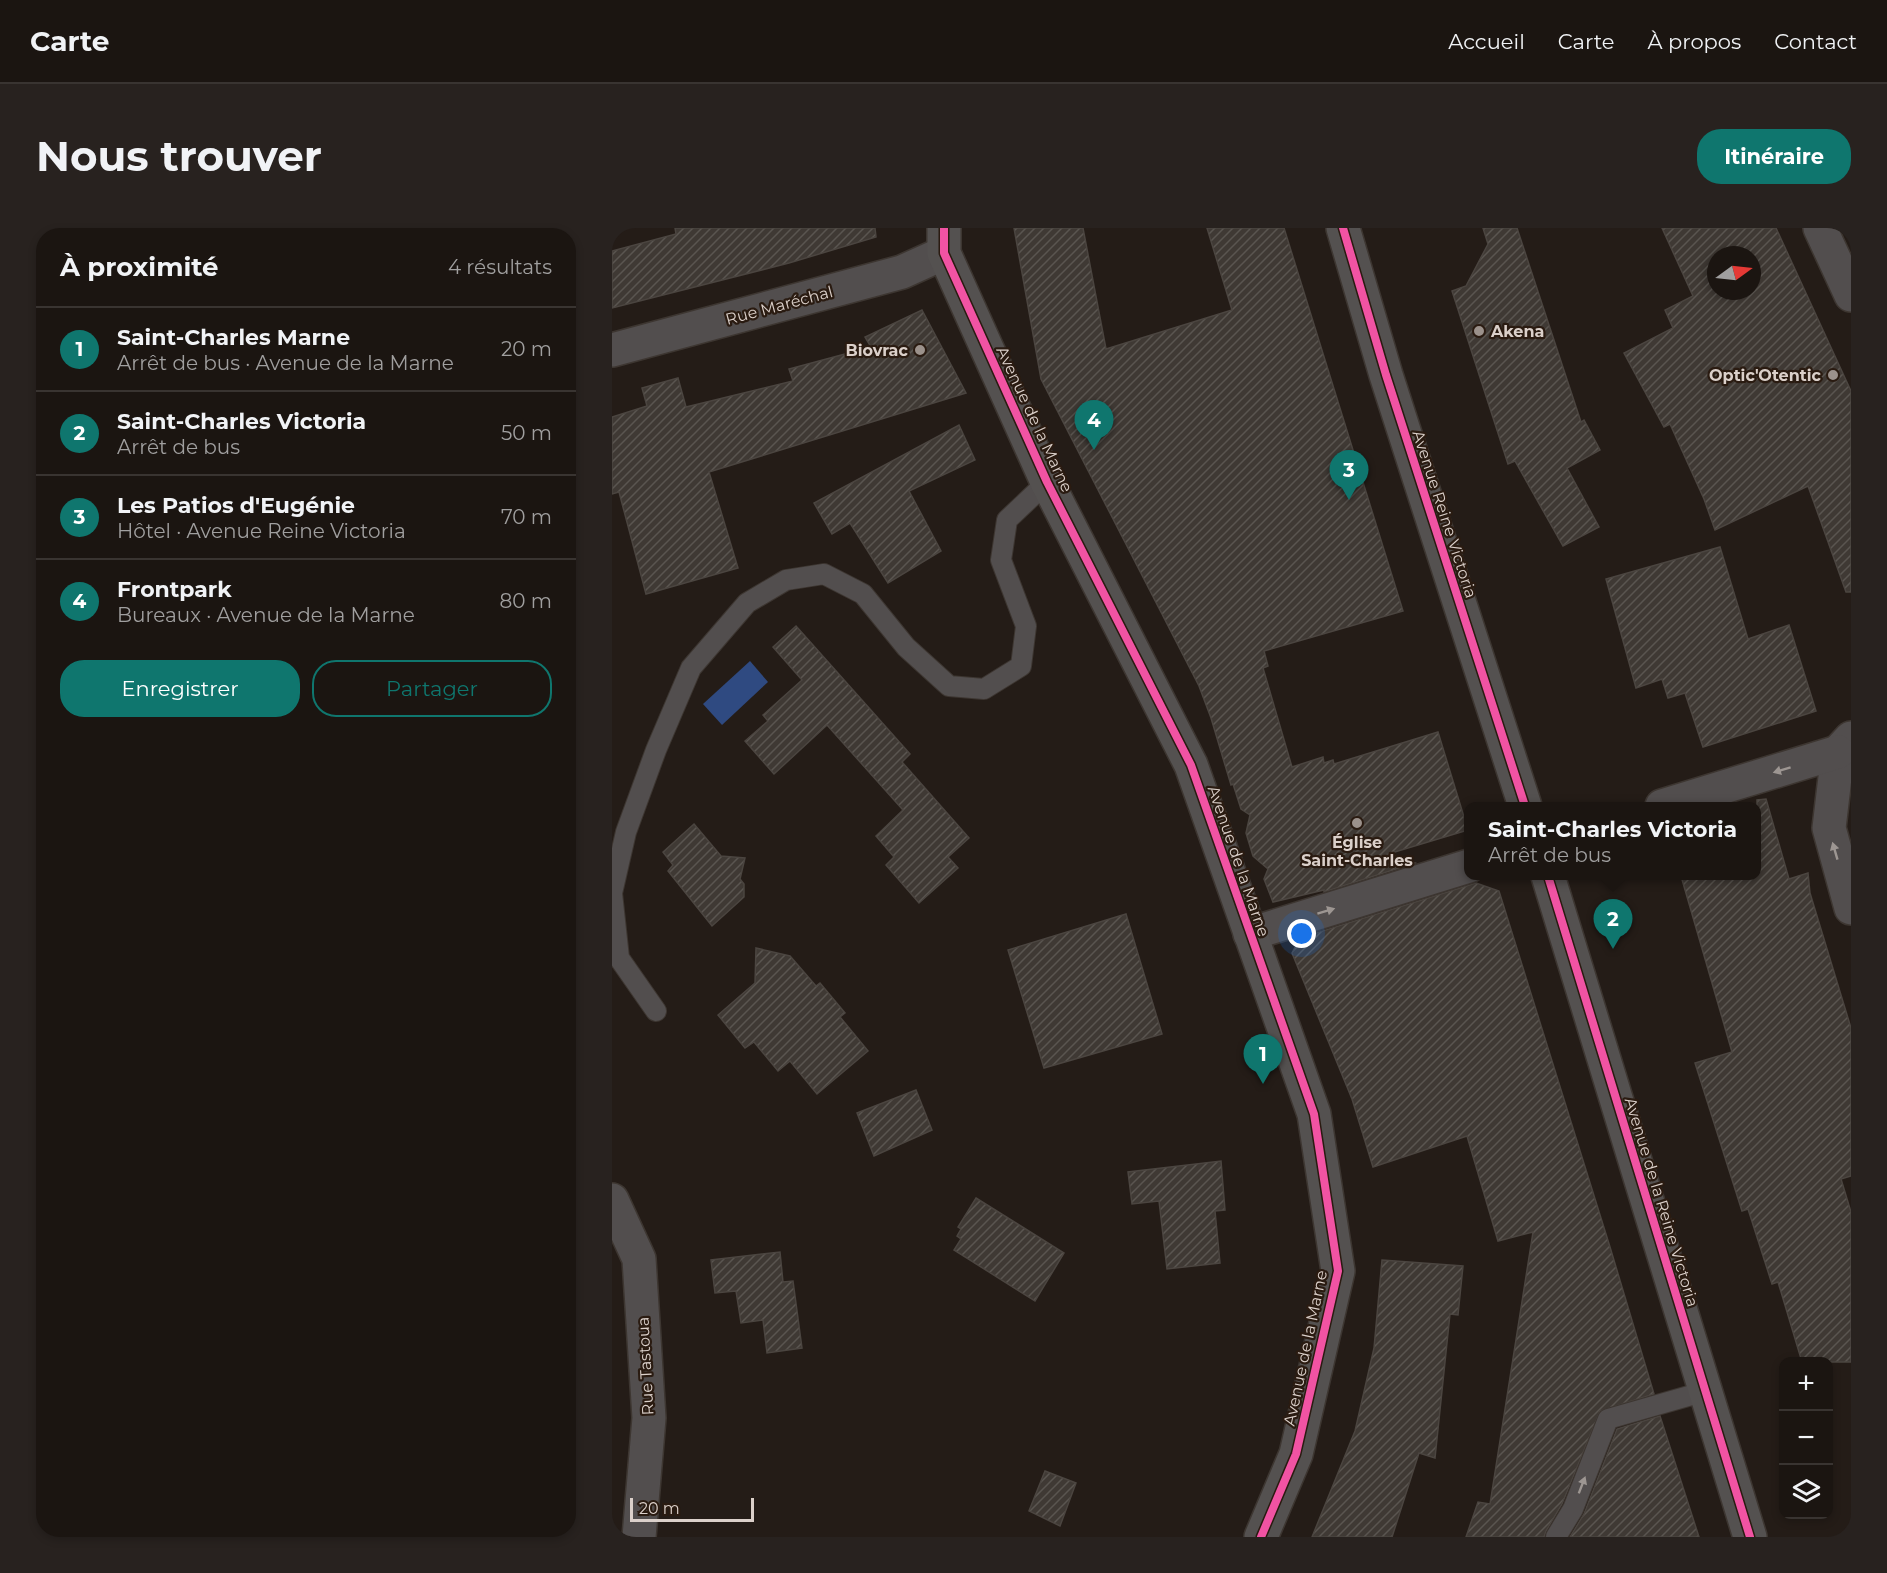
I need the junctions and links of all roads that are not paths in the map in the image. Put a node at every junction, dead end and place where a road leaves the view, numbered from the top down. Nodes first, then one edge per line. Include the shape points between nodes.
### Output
1 (1343, 228) edge
2 (1820, 228) edge
3 (944, 241) edge
4 (1851, 295) edge
5 (612, 350) edge
6 (1047, 482) junction
7 (1844, 745) edge
8 (1523, 802) edge
9 (1677, 802) edge
10 (1464, 868) edge
11 (1549, 880) edge
12 (1851, 908) edge
13 (1250, 934) junction
14 (656, 1011) dead end
15 (612, 1200) edge
16 (1706, 1391) junction
17 (639, 1537) edge
18 (1261, 1537) edge
19 (1556, 1537) edge
20 (1749, 1537) edge

1 - 8 main road, Avenue Reine Victoria via 1386,375
2 - 4 street
3 - 5 street, Rue Maréchal via 902,272
3 - 6 main road, Avenue de la Marne
6 - 13 main road, Avenue de la Marne via 1191,765
6 - 14 lane via 1007,520 1001,560 1026,626 1021,666 984,689 949,686 906,647 862,594 824,574 786,580 747,603 691,668 626,832 612,893 619,958
7 -> 9 street
12 -> 7 street via 1828,828
13 -> 10 street
11 - 16 main road, Avenue de la Reine Victoria
13 - 18 main road, Avenue de la Marne via 1314,1114 1338,1271 1296,1454
15 - 17 street, Rue Tastoua via 639,1259 649,1418
19 -> 16 lane via 1573,1509 1608,1419
16 - 20 main road, Avenue de la Reine Victoria

